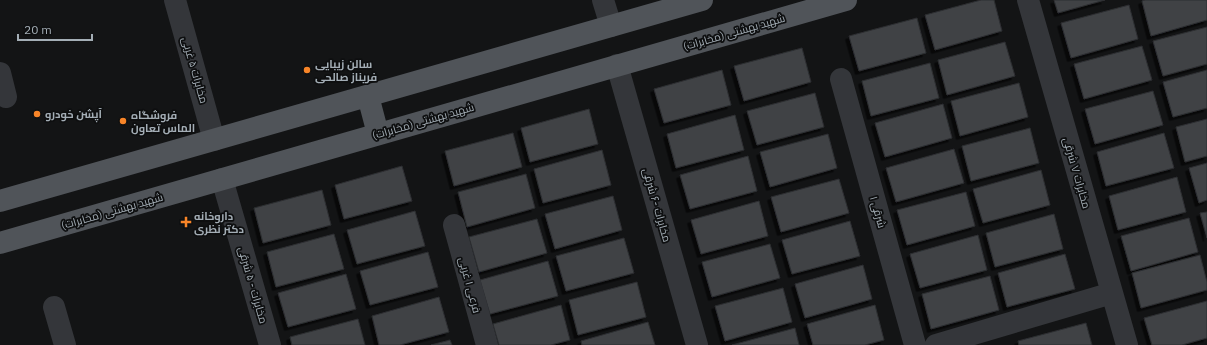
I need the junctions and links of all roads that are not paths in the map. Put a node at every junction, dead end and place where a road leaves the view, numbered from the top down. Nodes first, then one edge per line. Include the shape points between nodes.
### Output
1 (175, 0) edge
2 (603, 0) edge
3 (702, 0) edge
4 (846, 0) edge
5 (1028, 0) edge
6 (611, 26) junction
7 (617, 66) junction
8 (0, 73) edge
9 (841, 79) dead end
10 (368, 96) junction
11 (6, 97) dead end
12 (378, 134) junction
13 (214, 140) junction
14 (222, 179) junction
15 (0, 201) edge
16 (454, 226) dead end
17 (0, 243) edge
18 (1112, 293) junction
19 (54, 307) dead end
20 (65, 345) edge
21 (270, 345) edge
22 (487, 345) edge
23 (698, 345) edge
24 (915, 345) edge
25 (936, 345) edge
26 (1127, 345) edge

1 - 13 street, مخابرات ۵ غربی
2 - 6 street
3 - 6 main road
4 - 7 main road, شهید بهشتی (مخابرات)
5 - 18 street, مخابرات ۷ شرقی
6 - 10 main road
7 - 12 main road, شهید بهشتی (مخابرات)
7 - 23 street, مخابرات -۶ شرقی
8 - 11 street
9 - 24 street, شرقی ۱
10 - 12 main road
10 - 13 main road
12 - 14 main road, شهید بهشتی (مخابرات)
13 - 15 main road
14 - 17 main road, شهید بهشتی (مخابرات)
14 - 21 street, مخابرات - ۵ شرقی
16 - 22 street, فرعی ۱ غربی
18 - 25 street
18 - 26 street, مخابرات ۷ شرقی
19 - 20 street

